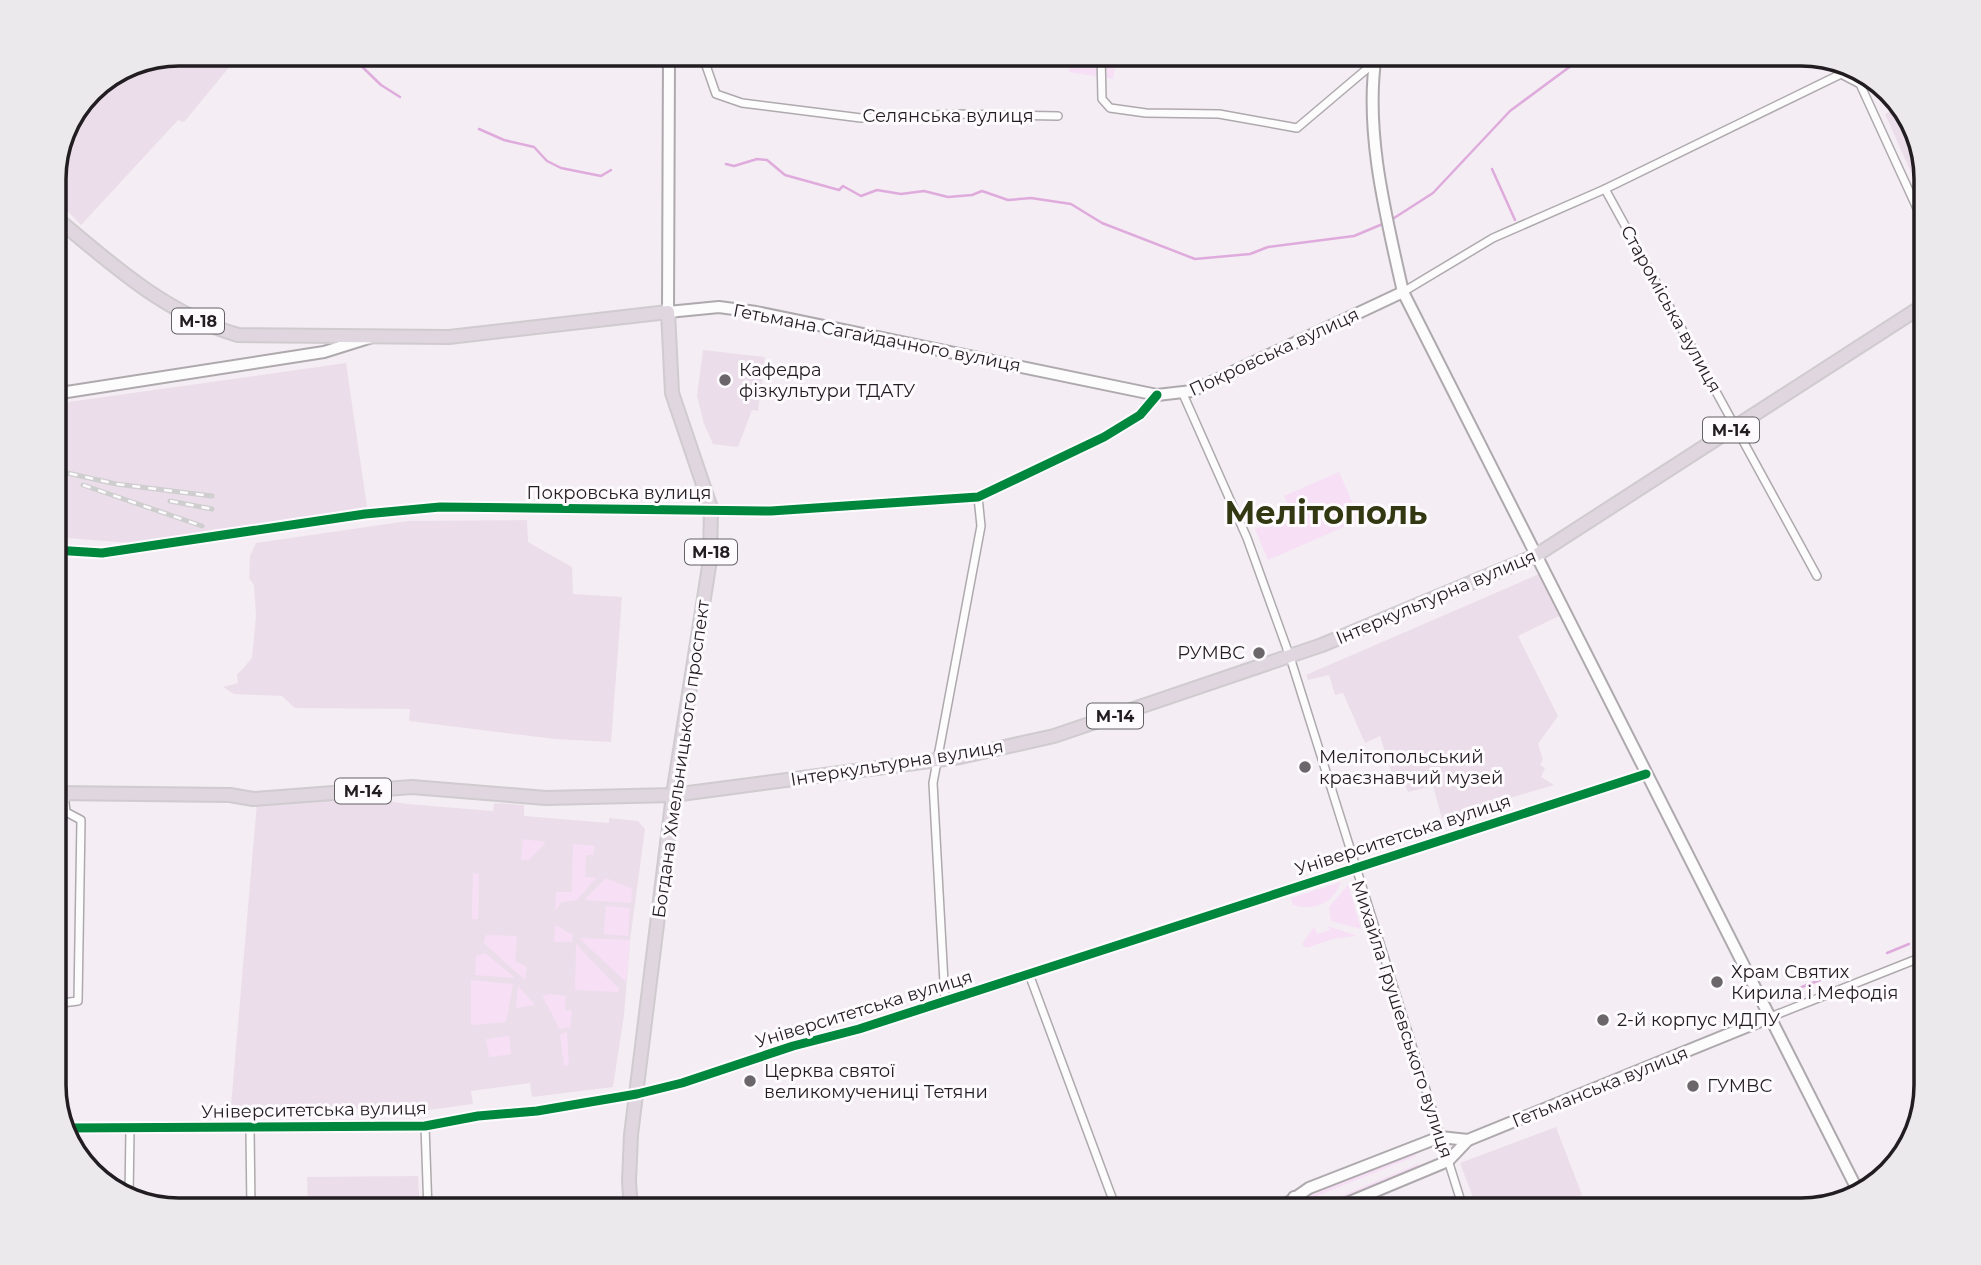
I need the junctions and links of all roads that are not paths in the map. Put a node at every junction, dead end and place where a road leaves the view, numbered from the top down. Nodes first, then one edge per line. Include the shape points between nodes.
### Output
1 (669, 66) edge
2 (706, 66) edge
3 (1101, 66) edge
4 (1367, 66) edge
5 (1376, 66) edge
6 (1841, 74) edge
7 (1842, 75) edge
8 (1058, 116) dead end
9 (1605, 189) junction
10 (1914, 202) edge
11 (67, 227) edge
12 (1403, 292) junction
13 (1914, 311) edge
14 (668, 312) junction
15 (375, 337) junction
16 (67, 392) edge
17 (1182, 394) junction
18 (1157, 395) junction
19 (1735, 427) junction
20 (978, 498) junction
21 (711, 508) junction
22 (67, 550) edge
23 (1535, 556) junction
24 (1817, 576) dead end
25 (1290, 657) junction
26 (935, 758) junction
27 (1646, 774) junction
28 (67, 793) edge
29 (673, 795) junction
30 (67, 813) edge
31 (1354, 867) junction
32 (1914, 960) edge
33 (1029, 974) junction
34 (945, 1001) junction
35 (67, 1002) edge
36 (1768, 1018) junction
37 (637, 1094) junction
38 (425, 1126) junction
39 (75, 1128) edge
40 (250, 1128) junction
41 (130, 1130) junction
42 (1440, 1137) junction
43 (1468, 1140) junction
44 (1448, 1161) junction
45 (1855, 1185) edge
46 (129, 1186) edge
47 (1294, 1197) edge
48 (251, 1198) edge
49 (428, 1198) edge
50 (630, 1198) edge
51 (1112, 1198) edge
52 (1359, 1198) edge
53 (1460, 1198) edge

1 - 14 main road
2 - 8 street, Селянська вулиця via 716,94 742,103 861,118
3 - 4 street via 1102,99 1110,107 1146,113 1219,114 1297,128
5 - 12 main road via 1373,111 1388,227
6 - 9 street, Покровська вулиця
7 - 10 street, Покровська вулиця via 1860,84
9 - 12 street, Покровська вулиця via 1493,238
9 - 19 street, Староміська вулиця
11 - 15 highway, М-18 via 144,289 208,326 238,335
12 - 17 main road, Покровська вулиця
12 - 23 main road
13 - 19 highway, Інтеркультурна вулиця / М-14
14 - 15 highway, Гетьмана Сагайдачного вулиця / М-18 via 481,335
14 - 18 main road, Гетьмана Сагайдачного вулиця via 719,307 756,312
14 - 21 highway, Богдана Хмельницького проспект / М-18 via 672,393
15 - 16 main road, Гетьмана Сагайдачного вулиця via 324,352
17 - 18 main road, Покровська вулиця
17 - 25 street, Михайла Грушевського вулиця via 1247,538
18 - 20 street, Покровська вулиця via 1140,415 1095,442
19 - 23 highway, Інтеркультурна вулиця / М-14
19 - 24 street, Староміська вулиця
20 - 21 street, Покровська вулиця via 771,511
20 - 26 street via 981,526
21 - 22 street, Покровська вулиця via 440,507 115,551
21 - 29 highway, Богдана Хмельницького проспект / М-18 via 710,560
23 - 25 highway, Інтеркультурна вулиця / М-14
23 - 27 main road
25 - 26 highway, Інтеркультурна вулиця / М-14 via 1054,736 960,757
25 - 31 street, Михайла Грушевського вулиця
26 - 29 highway, Інтеркультурна вулиця / М-14
26 - 34 street
27 - 31 street, Університетська вулиця
27 - 36 main road
28 - 29 highway, Інтеркультурна вулиця / М-14 via 253,799 412,788 546,798
29 - 37 highway, Богдана Хмельницького проспект / М-18
30 - 35 street via 81,820 78,1001
31 - 33 street, Університетська вулиця
31 - 42 street, Михайла Грушевського вулиця
32 - 36 street, Гетьманська вулиця
33 - 34 street, Університетська вулиця
33 - 51 street
34 - 37 street, Університетська вулиця
36 - 43 main road, Гетьманська вулиця
36 - 45 main road
37 - 38 street, Університетська вулиця
37 - 50 highway, Богдана Хмельницького проспект / М-18
38 - 40 street, Університетська вулиця
38 - 49 street
39 - 41 street, Університетська вулиця
40 - 41 street, Університетська вулиця
40 - 48 street
41 - 46 street
42 - 43 main road, Гетьманська вулиця
42 - 44 street, Михайла Грушевського вулиця
42 - 47 main road, Гетьманська вулиця
43 - 44 main road, Гетьманська вулиця
44 - 52 main road, Гетьманська вулиця
44 - 53 street, Михайла Грушевського вулиця

